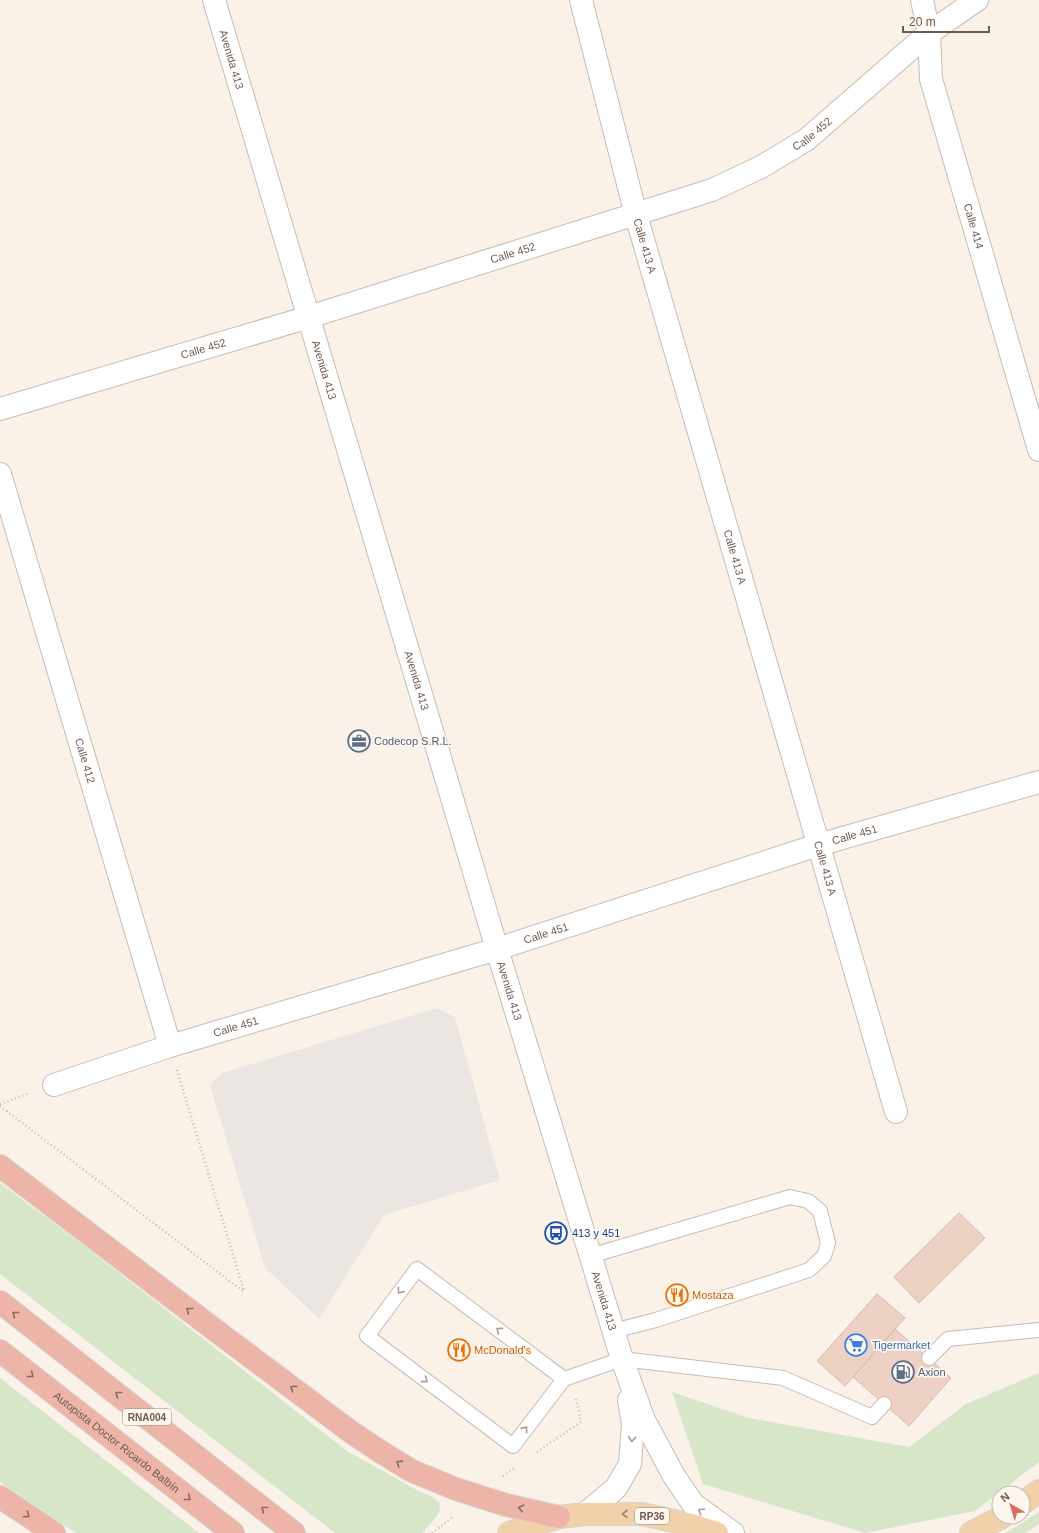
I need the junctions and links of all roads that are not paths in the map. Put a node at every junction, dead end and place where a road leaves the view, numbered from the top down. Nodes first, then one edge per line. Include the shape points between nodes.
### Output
1 (214, 0) edge
2 (581, 0) edge
3 (922, 0) edge
4 (977, 0) edge
5 (929, 33) junction
6 (636, 215) junction
7 (309, 318) junction
8 (0, 409) edge
9 (1039, 450) edge
10 (0, 474) edge
11 (1039, 782) edge
12 (818, 844) junction
13 (497, 949) junction
14 (170, 1046) junction
15 (54, 1085) road end
16 (896, 1112) dead end
17 (0, 1166) edge
18 (590, 1256) junction
19 (0, 1302) edge
20 (1039, 1330) edge
21 (613, 1331) junction
22 (0, 1351) edge
23 (929, 1358) dead end
24 (622, 1359) junction
25 (564, 1379) junction
26 (884, 1404) dead end
27 (0, 1497) edge
28 (585, 1514) junction
29 (559, 1517) junction
30 (991, 1523) edge
31 (54, 1533) edge
32 (233, 1533) edge
33 (294, 1533) edge
34 (509, 1533) edge
35 (717, 1533) edge
36 (733, 1533) edge
37 (971, 1533) edge

1 - 7 street, Avenida 413
2 - 6 street, Calle 413 A
3 - 5 street, Calle 414
4 - 5 street, Calle 452
5 - 6 street, Calle 452 via 806,140 761,167 712,190
5 - 9 street, Calle 414 via 931,79
6 - 7 street, Calle 452
6 - 12 street, Calle 413 A
7 - 8 street, Calle 452
7 - 13 street, Avenida 413
10 - 14 street, Calle 412
11 - 12 street, Calle 451
12 - 13 street, Calle 451
12 - 16 street, Calle 413 A
13 - 14 street, Calle 451
13 - 18 street, Avenida 413
14 - 15 street, Calle 451
29 -> 17 highway via 506,1505 456,1489 412,1471 381,1452 213,1329
18 - 21 street, Avenida 413
18 - 21 lane via 790,1197 808,1200 820,1211 828,1243 824,1256 810,1270 656,1320
33 -> 19 highway, RNA004
20 - 23 lane via 948,1339
21 - 24 street, Avenida 413
22 -> 32 highway, Autopista Doctor Ricardo Balbín
24 - 25 lane
24 - 26 lane via 783,1378 872,1417
24 -> 28 street, Avenida 413 via 633,1424 630,1464 616,1488
36 -> 24 street, Avenida 413 via 693,1504 674,1476 644,1420
25 -> 25 lane via 417,1269 367,1336 513,1446
27 -> 31 highway
28 - 29 main road, RP36
35 -> 28 main road, RP36 via 642,1514
29 - 34 main road, RP36
30 - 37 main road

